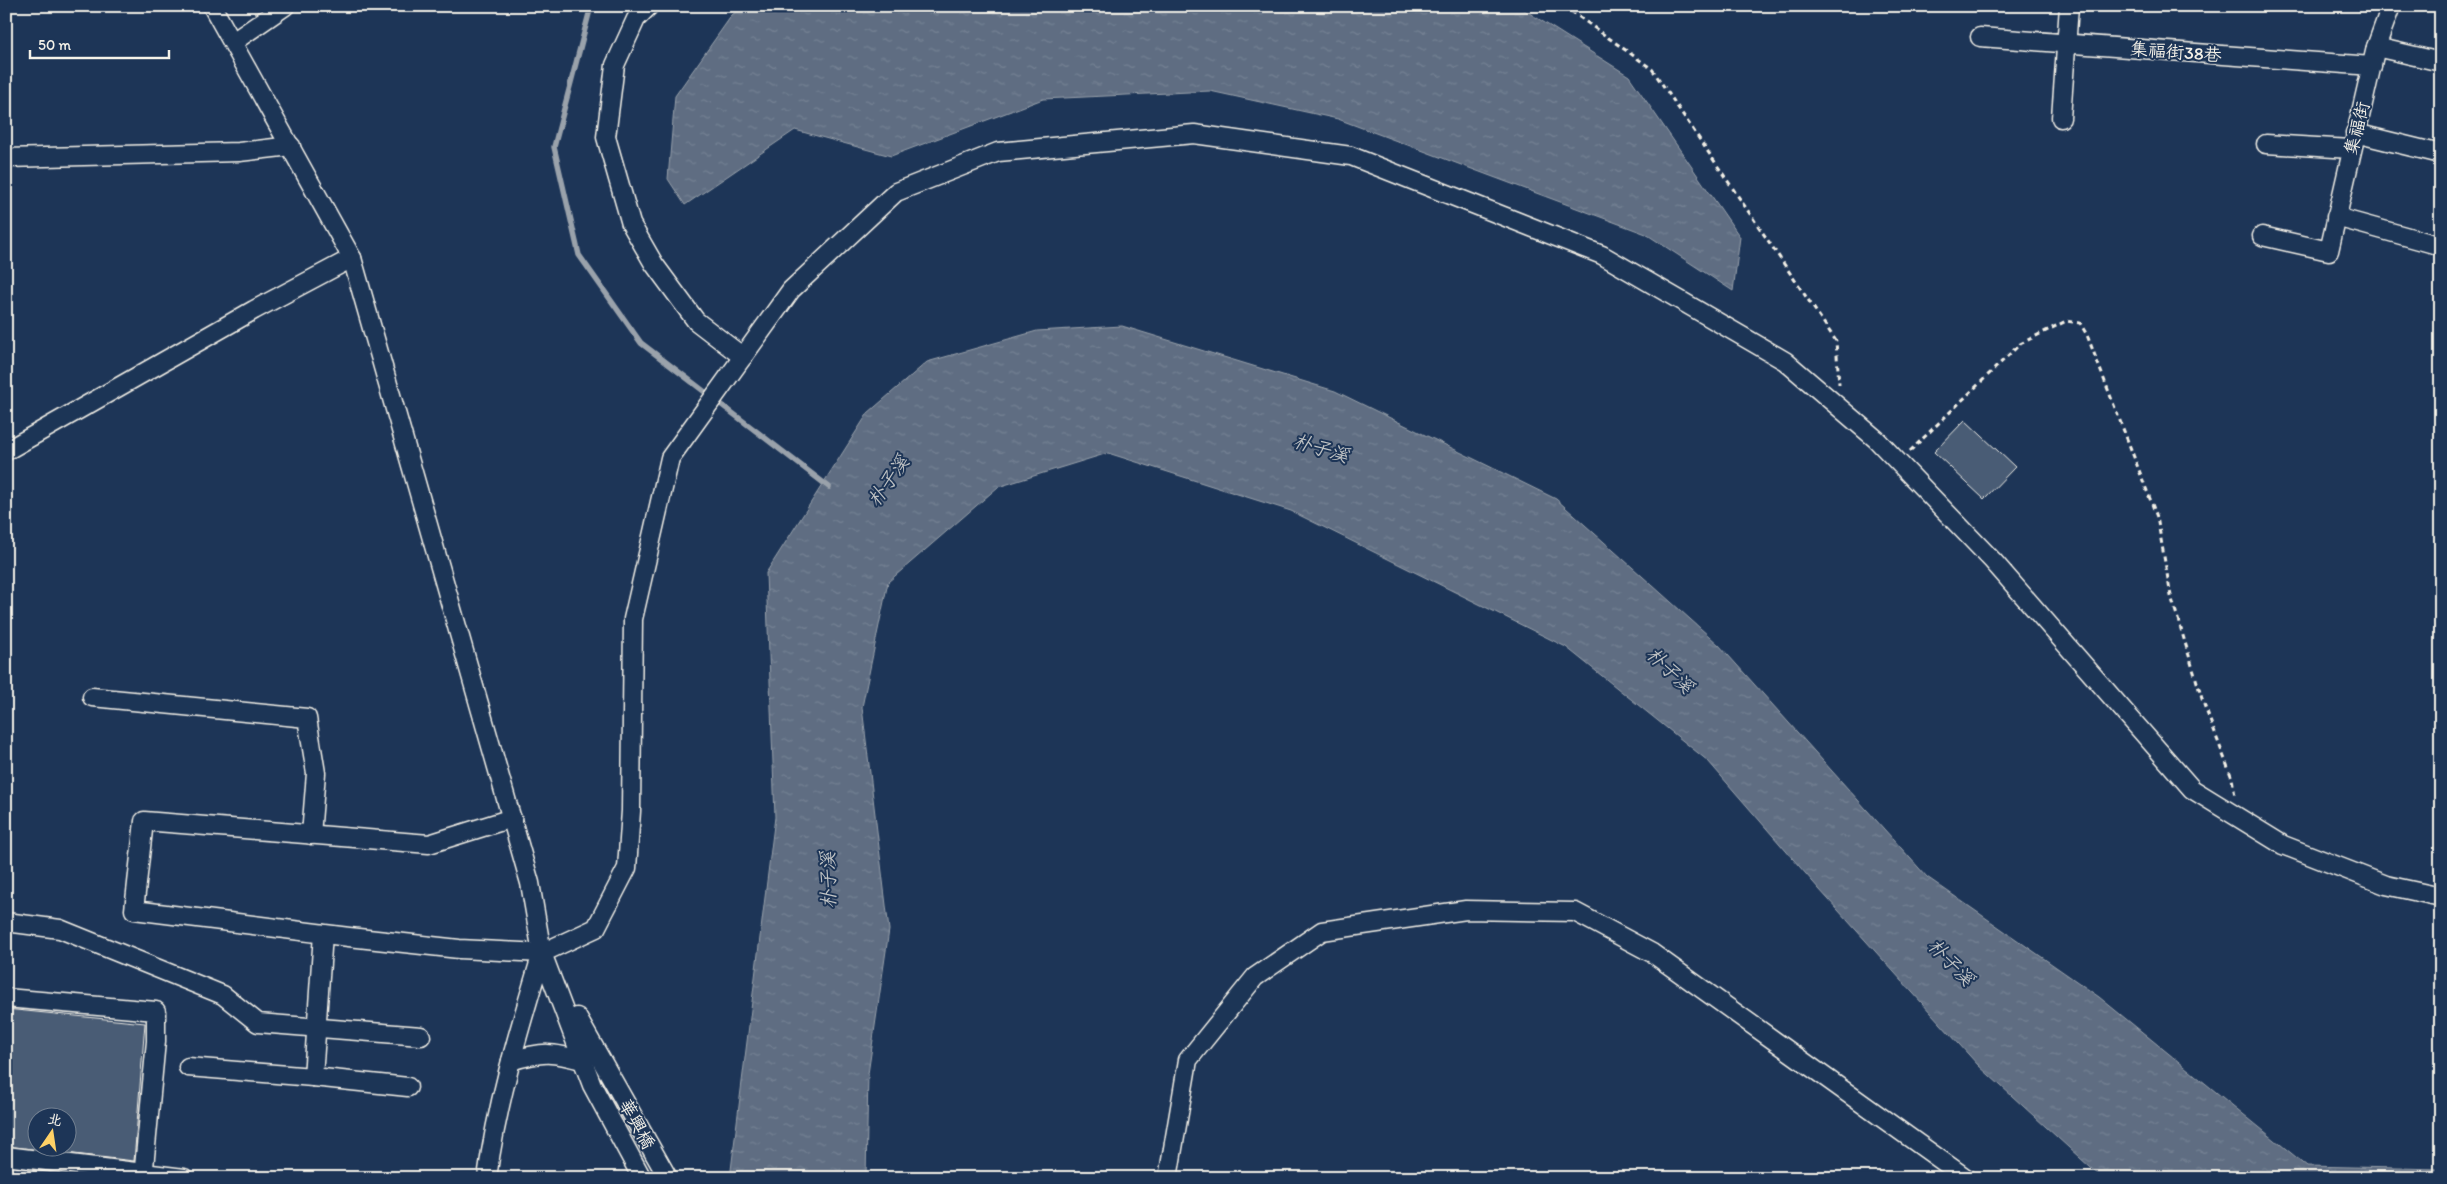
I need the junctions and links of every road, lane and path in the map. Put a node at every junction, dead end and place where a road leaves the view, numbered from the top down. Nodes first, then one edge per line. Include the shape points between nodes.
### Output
1 (212, 6) edge
2 (286, 6) edge
3 (649, 6) edge
4 (1564, 6) edge
5 (2069, 6) edge
6 (2391, 6) edge
7 (1980, 37) dead end
8 (233, 42) junction
9 (2066, 44) junction
10 (2376, 47) junction
11 (2441, 62) edge
12 (2372, 66) junction
13 (2061, 118) dead end
14 (2353, 141) junction
15 (2266, 144) dead end
16 (292, 146) junction
17 (2441, 154) edge
18 (6, 158) edge
19 (2336, 217) junction
20 (2262, 236) dead end
21 (2441, 246) edge
22 (352, 258) junction
23 (743, 357) junction
24 (1842, 409) junction
25 (6, 451) edge
26 (1898, 462) junction
27 (92, 697) dead end
28 (512, 818) junction
29 (2239, 818) junction
30 (311, 835) junction
31 (2441, 897) edge
32 (6, 922) edge
33 (324, 934) junction
34 (542, 953) junction
35 (6, 998) edge
36 (317, 1027) junction
37 (421, 1036) dead end
38 (585, 1061) junction
39 (511, 1062) junction
40 (188, 1067) dead end
41 (313, 1077) junction
42 (408, 1087) dead end
43 (6, 1156) edge
44 (143, 1175) edge
45 (184, 1178) edge
46 (487, 1178) edge
47 (642, 1178) edge
48 (668, 1178) edge
49 (1168, 1178) edge
50 (1966, 1178) edge

1 - 8 street
2 - 8 street
3 - 23 street via 636,19 615,65 606,137 631,224 654,264 696,321
4 - 24 path via 1652,69 1836,341
5 - 9 street
6 - 10 street, 集福街
7 - 9 street, 集福街38巷
8 - 16 street
9 - 12 street, 集福街38巷
9 - 13 street
10 - 11 street
10 - 12 street, 集福街
12 - 14 street, 集福街
14 - 15 street
14 - 17 street
14 - 19 street, 集福街
16 - 18 street via 239,152
16 - 22 street
19 - 20 street, 集福街 via 2329,251
19 - 21 street
22 - 25 street
22 - 28 street
23 - 24 street via 791,290 896,192 998,152 1194,134 1351,156 1602,255 1785,361
23 - 34 street via 670,458 633,619 631,811 626,868 596,928
24 - 26 street
26 - 29 street via 1993,561 2192,789
26 - 29 path via 2020,344 2066,321 2080,323 2088,335 2157,517 2172,596 2203,702 2232,778
27 - 30 street via 307,718 316,773
28 - 30 street via 429,844
28 - 34 street via 530,883
29 - 31 street via 2283,845 2386,884
30 - 33 street via 144,821 134,910
32 - 36 street via 60,929 223,995 258,1023
33 - 34 street via 459,949
33 - 36 street
34 - 38 street, 華興橋
34 - 39 street
34 - 48 street, 華興橋
35 - 44 street via 156,1011
36 - 37 street
36 - 41 street
38 - 39 street via 557,1053 538,1053
38 - 47 street, 華興橋 via 592,1085
39 - 46 street
40 - 41 street
41 - 42 street
43 - 44 street
44 - 45 street
49 - 50 street via 1188,1060 1255,977 1322,931 1466,910 1575,912 1652,953

